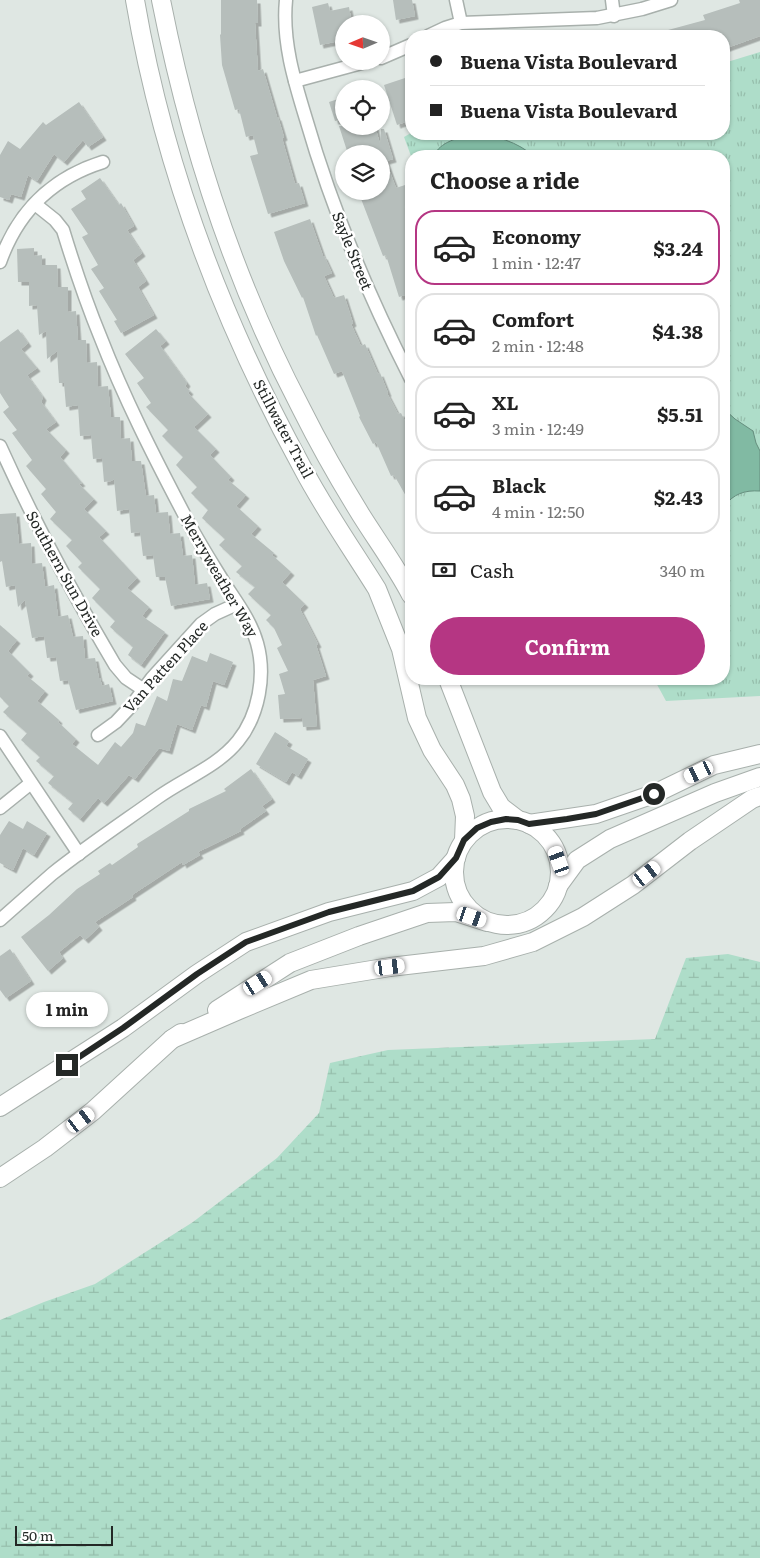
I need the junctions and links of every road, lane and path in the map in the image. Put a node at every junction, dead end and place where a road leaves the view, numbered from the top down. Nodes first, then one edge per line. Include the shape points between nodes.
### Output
1 (135, 0) edge
2 (162, 0) edge
3 (286, 0) edge
4 (456, 0) edge
5 (612, 0) edge
6 (672, 0) edge
7 (614, 16) junction
8 (461, 24) junction
9 (441, 30) edge
10 (405, 48) edge
11 (390, 54) edge
12 (335, 70) edge
13 (295, 80) junction
14 (103, 162) dead end
15 (35, 204) junction
16 (0, 262) edge
17 (405, 366) edge
18 (0, 446) edge
19 (405, 586) edge
20 (237, 604) junction
21 (405, 666) edge
22 (409, 685) edge
23 (450, 685) edge
24 (144, 690) junction
25 (98, 735) dead end
26 (0, 736) edge
27 (760, 754) edge
28 (760, 777) edge
29 (31, 784) junction
30 (760, 796) edge
31 (0, 808) edge
32 (524, 822) junction
33 (464, 840) junction
34 (79, 854) junction
35 (456, 858) junction
36 (558, 887) junction
37 (0, 920) edge
38 (487, 922) junction
39 (172, 1039) junction
40 (0, 1107) edge
41 (0, 1178) edge

1 - 21 main road, Stillwater Trail via 173,165 223,304 247,360 302,469 377,589
2 - 19 main road, Stillwater Trail via 174,63 196,147 256,315 322,449
3 - 13 street, Sayle Street via 288,54
4 - 8 street
5 - 7 street
6 - 7 street
7 - 8 street
8 - 9 street
10 - 11 street
12 - 13 street
13 - 17 street, Sayle Street via 337,215
14 - 15 street via 67,176
15 - 16 street via 15,227
15 - 20 street, Merryweather Way via 63,230 99,336 144,436 195,536
18 - 24 street, Southern Sun Drive via 54,558 110,657 126,678
20 - 24 street, Van Patten Place via 201,624
20 - 34 street, Merryweather Way via 249,622 261,664 255,707 238,740 209,766 160,796
22 - 33 main road, Stillwater Trail via 417,718 461,799 465,816
23 - 32 main road via 492,792 501,807
24 - 25 street, Van Patten Place via 116,722
26 - 29 street
27 - 32 main road via 714,765 654,794 596,814
28 - 36 main road via 715,793 610,840 577,860
29 - 31 street
29 - 34 street
30 - 39 main road via 752,798 690,840 633,885 591,912 532,942 484,956 311,980
32 - 33 main road via 506,819 491,822 477,828
32 - 36 main road via 543,833 553,846 559,861
33 - 35 main road
34 - 37 street, Merryweather Way
35 - 38 main road via 456,889 463,903
35 - 40 main road via 439,877 413,891 329,912 246,942 123,1028
36 - 38 main road via 547,908 535,918 520,925 503,926
38 - 39 main road via 456,912 427,913 359,936 290,963
39 - 41 main road via 93,1111

